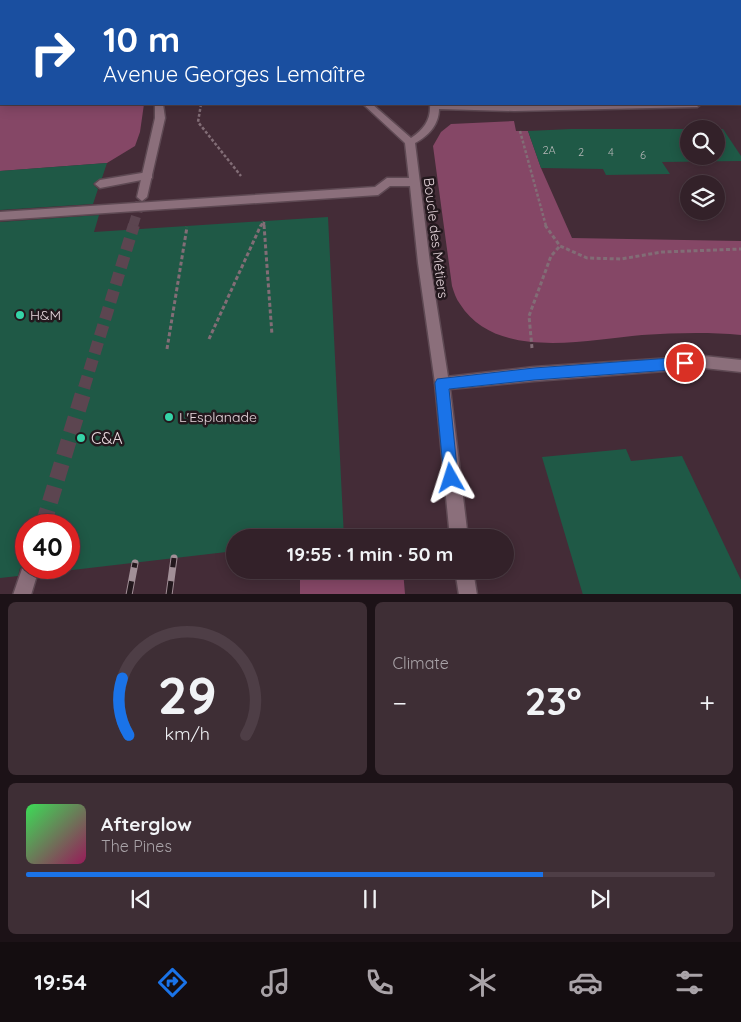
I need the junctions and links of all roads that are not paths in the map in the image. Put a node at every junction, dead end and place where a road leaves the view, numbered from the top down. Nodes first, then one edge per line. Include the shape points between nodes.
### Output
1 (160, 105) edge
2 (368, 105) edge
3 (435, 105) edge
4 (651, 105) edge
5 (410, 142) junction
6 (148, 176) junction
7 (414, 182) junction
8 (100, 184) dead end
9 (142, 197) tunnel mouth
10 (0, 216) edge
11 (741, 366) edge
12 (442, 383) junction
13 (458, 529) edge
14 (27, 579) edge
15 (466, 579) edge
16 (22, 594) edge
17 (468, 594) edge

1 - 6 street
2 - 5 street
3 - 4 street via 514,108
3 - 5 street via 432,124
5 - 7 street, Boucle des Métiers
6 - 8 street
6 - 9 street
7 - 10 street via 387,182 378,191
7 - 12 street, Boucle des Métiers
11 - 12 street via 704,362
12 - 13 street, Boucle des Métiers
14 - 16 street
15 - 17 street

